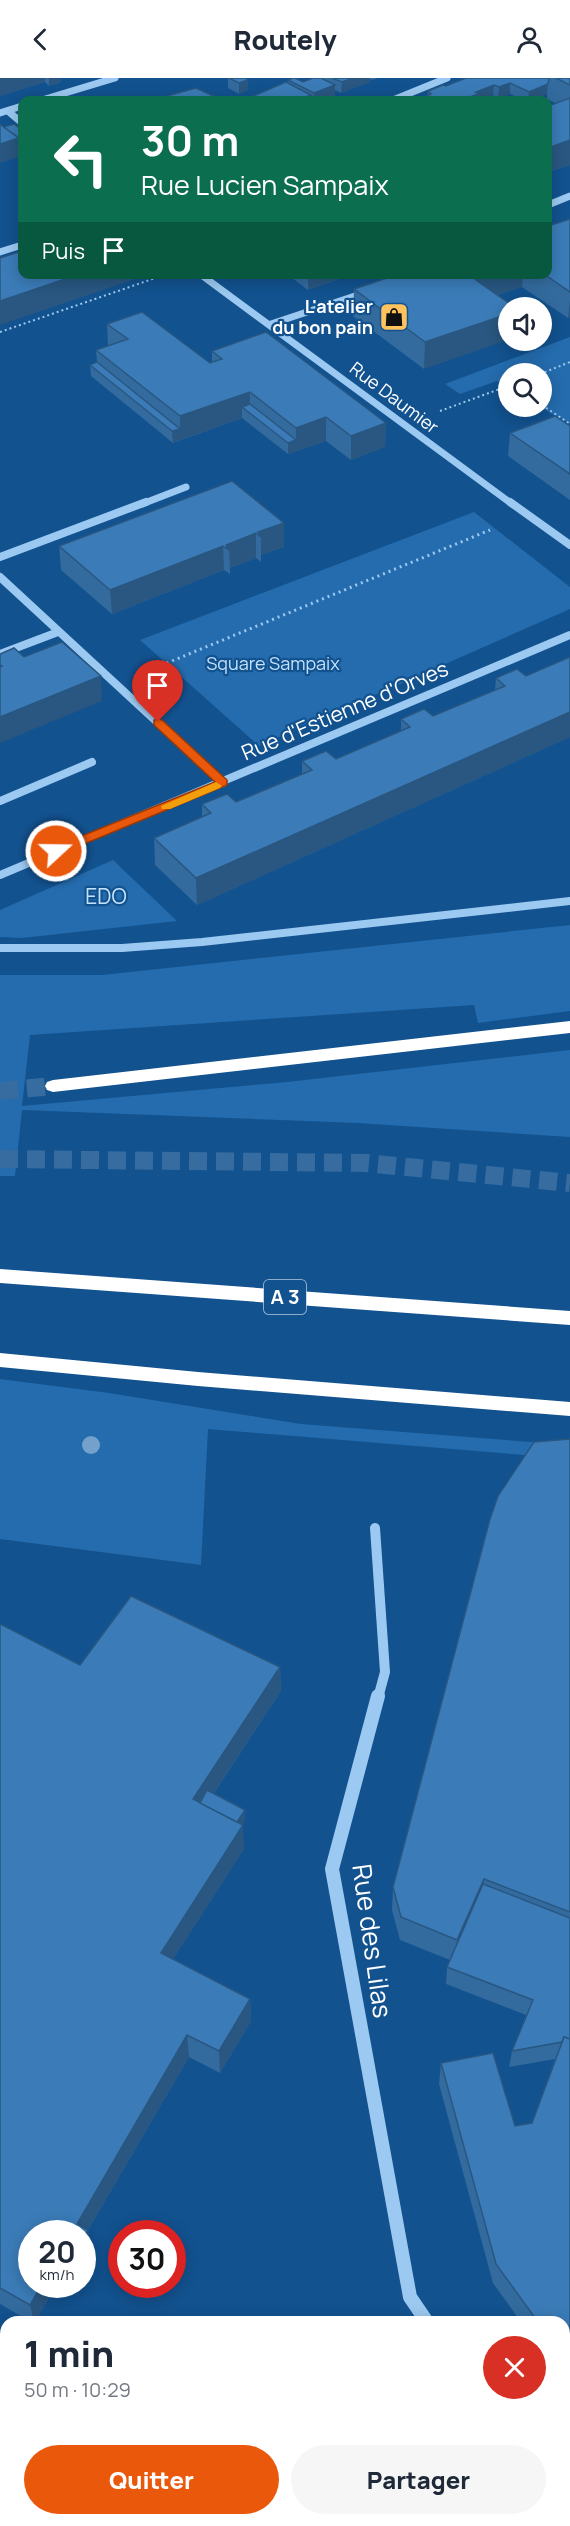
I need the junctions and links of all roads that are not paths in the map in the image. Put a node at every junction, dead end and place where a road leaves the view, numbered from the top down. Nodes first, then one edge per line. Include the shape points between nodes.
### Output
1 (115, 78) edge
2 (447, 78) edge
3 (55, 96) edge
4 (403, 96) edge
5 (4, 112) edge
6 (18, 121) edge
7 (570, 196) edge
8 (552, 204) edge
9 (18, 246) edge
10 (0, 252) edge
11 (207, 279) edge
12 (373, 290) edge
13 (271, 324) junction
14 (186, 487) dead end
15 (570, 545) edge
16 (0, 557) edge
17 (0, 577) edge
18 (58, 632) junction
19 (570, 635) edge
20 (0, 654) edge
21 (92, 762) dead end
22 (223, 783) junction
23 (0, 801) edge
24 (0, 875) edge
25 (570, 900) edge
26 (0, 948) edge
27 (570, 1027) edge
28 (53, 1086) tunnel mouth
29 (0, 1276) edge
30 (570, 1318) edge
31 (0, 1360) edge
32 (570, 1409) edge
33 (375, 1528) dead end
34 (423, 2316) edge

1 - 3 street
2 - 4 street
5 - 6 street
7 - 8 street
9 - 10 street
11 - 13 street, Rue Daumier
12 - 13 street
13 - 15 street, Rue Daumier
14 - 16 street
17 - 18 street
18 - 20 street
18 - 22 street
19 - 22 street, Rue d'Estienne d'Orves
21 - 23 street
22 - 24 street, Rue d'Estienne d'Orves
25 - 26 street via 202,942 122,948
27 - 28 highway
29 - 30 highway, A 3
31 - 32 highway
33 - 34 street, Rue des Lilas via 385,1672 332,1869 410,2297

